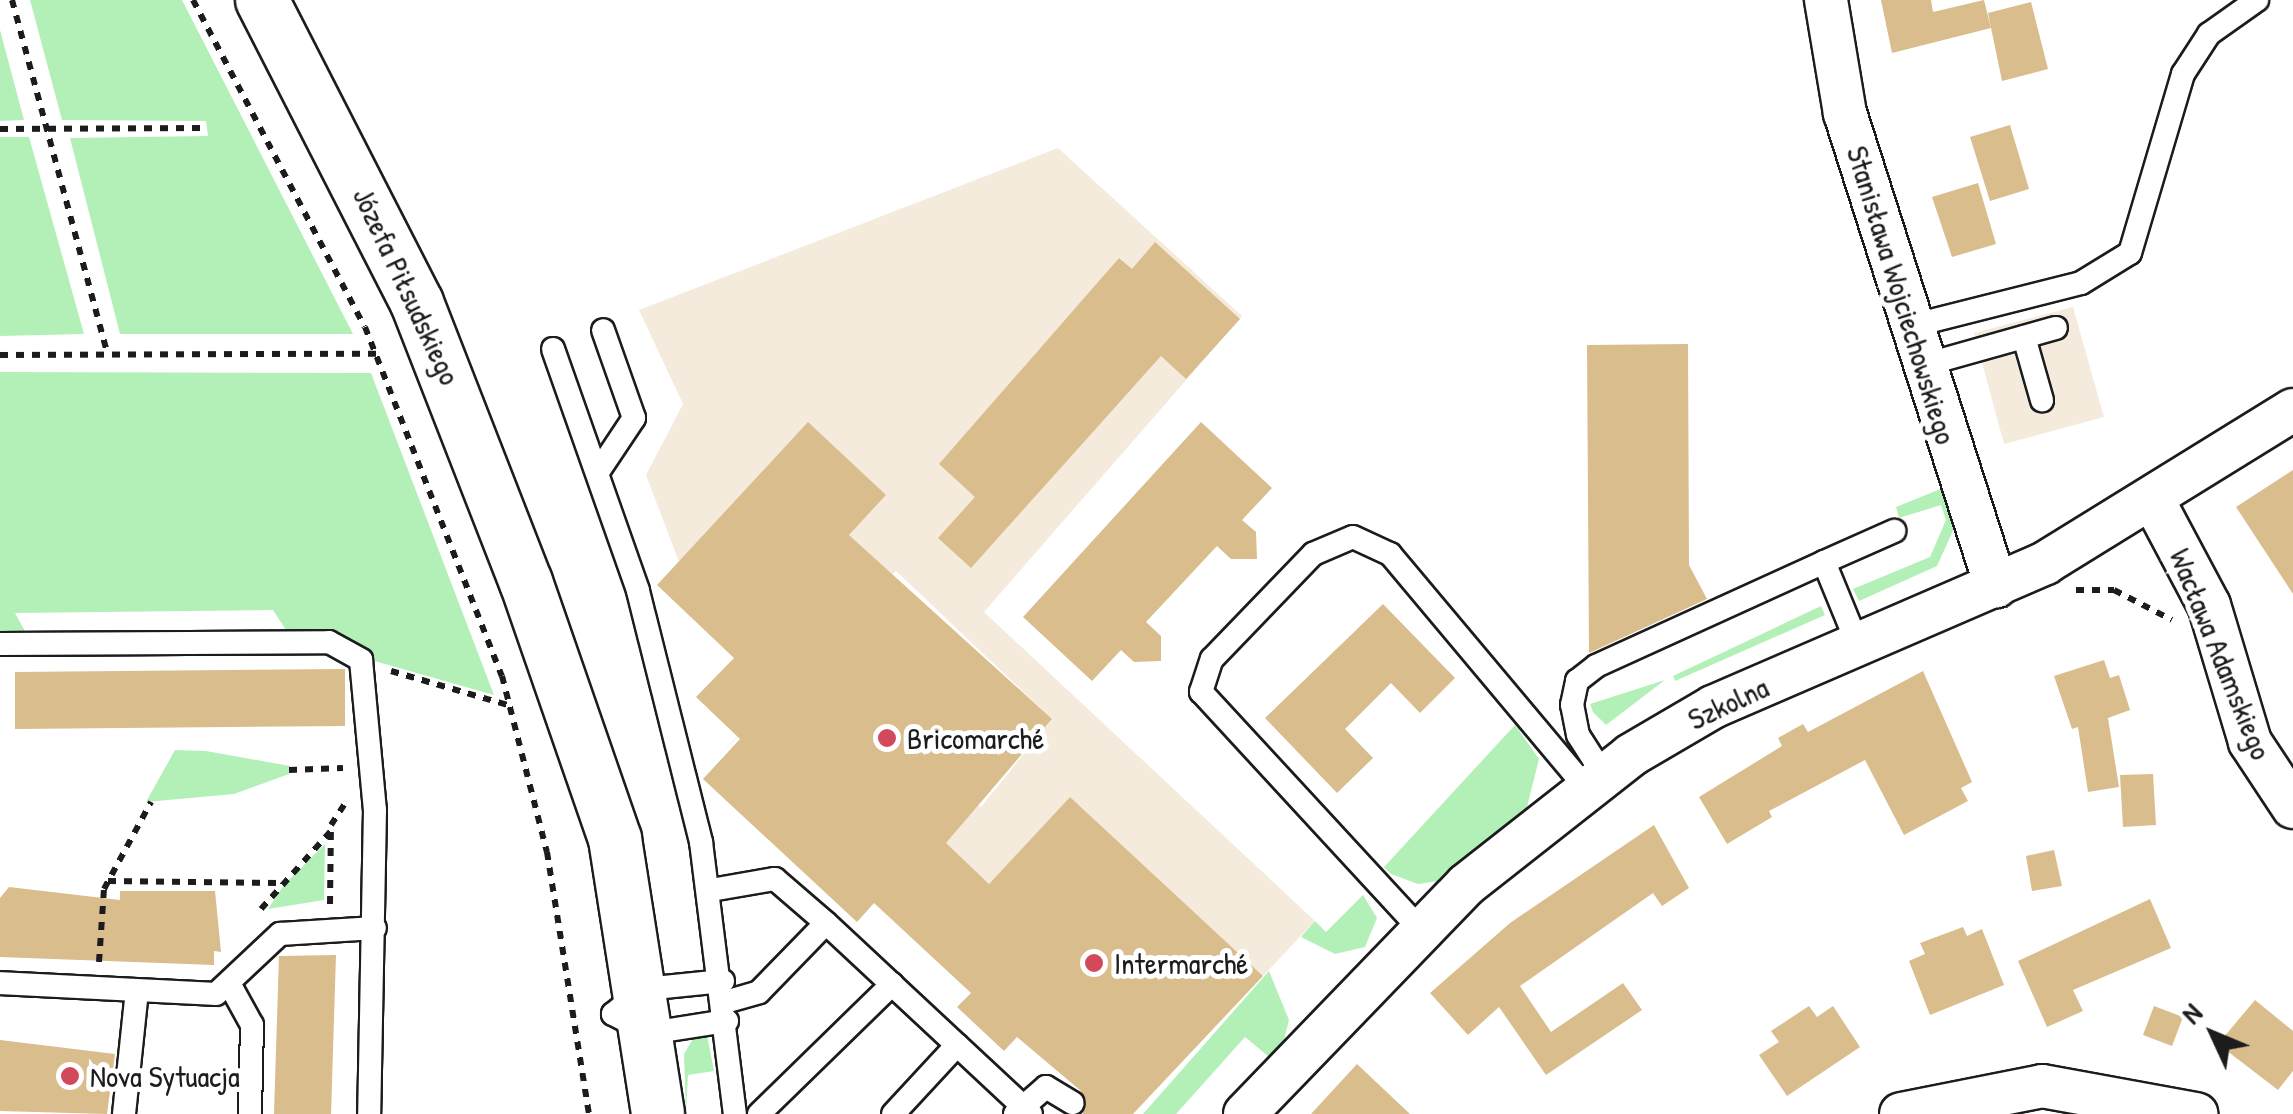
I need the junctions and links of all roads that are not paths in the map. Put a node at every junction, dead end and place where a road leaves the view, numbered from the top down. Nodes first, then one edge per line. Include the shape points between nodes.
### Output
1 (262, 0) edge
2 (1826, 0) edge
3 (2258, 0) edge
4 (2056, 328) dead end
5 (603, 330) dead end
6 (2024, 337) junction
7 (1918, 346) junction
8 (554, 349) dead end
9 (2042, 400) dead end
10 (2293, 410) edge
11 (598, 472) junction
12 (2152, 498) junction
13 (1894, 531) dead end
14 (1824, 562) junction
15 (1996, 586) junction
16 (0, 644) edge
17 (1858, 646) junction
18 (1594, 780) junction
19 (2293, 808) edge
20 (711, 890) junction
21 (826, 923) junction
22 (375, 928) junction
23 (1420, 928) junction
24 (0, 984) edge
25 (230, 984) junction
26 (892, 984) junction
27 (137, 991) junction
28 (725, 1001) junction
29 (635, 1012) junction
30 (958, 1045) junction
31 (1073, 1103) dead end
32 (1023, 1111) edge
33 (124, 1114) edge
34 (250, 1114) edge
35 (369, 1114) edge
36 (626, 1114) edge
37 (658, 1114) edge
38 (735, 1114) edge
39 (759, 1114) edge
40 (893, 1114) edge
41 (1245, 1114) edge
42 (1901, 1114) edge
43 (2196, 1114) edge

1 - 29 street, Józefa Piłsudskiego via 418,304 526,582
2 - 7 street, Stanisława Wojciechowskiego via 1845,113
3 - 7 lane via 2209,34 2183,74 2130,252 2081,283
4 - 6 lane
5 - 11 lane via 634,418
6 - 7 lane
6 - 9 lane
7 - 15 street, Stanisława Wojciechowskiego
8 - 11 lane
10 - 12 street, Szkolna
11 - 20 lane via 655,654
12 - 15 street, Szkolna
12 - 19 street, Wacława Adamskiego via 2209,605 2250,742
13 - 14 lane
14 - 17 lane
14 - 18 lane via 1580,676 1574,722
15 - 17 street, Szkolna
16 - 22 lane via 347,647 368,666
17 - 18 street, Szkolna via 1713,708
18 - 23 street, Szkolna
18 - 23 lane via 1390,554 1352,537 1313,554 1212,660 1201,692
20 - 21 lane via 775,879
20 - 28 lane
21 - 26 lane
21 - 28 lane via 759,992
22 - 25 lane via 280,934
22 - 35 lane
23 - 41 street, Szkolna
24 - 27 lane
25 - 27 lane via 205,995
25 - 34 lane via 250,1018
26 - 30 lane
26 - 39 lane via 780,1102
27 - 33 lane
28 - 29 lane
28 - 29 lane
28 - 38 lane
29 - 36 street, Józefa Piłsudskiego
29 - 37 street, Józefa Piłsudskiego
30 - 32 lane
30 - 40 lane
31 - 32 lane via 1046,1086
42 - 43 street via 2042,1086

